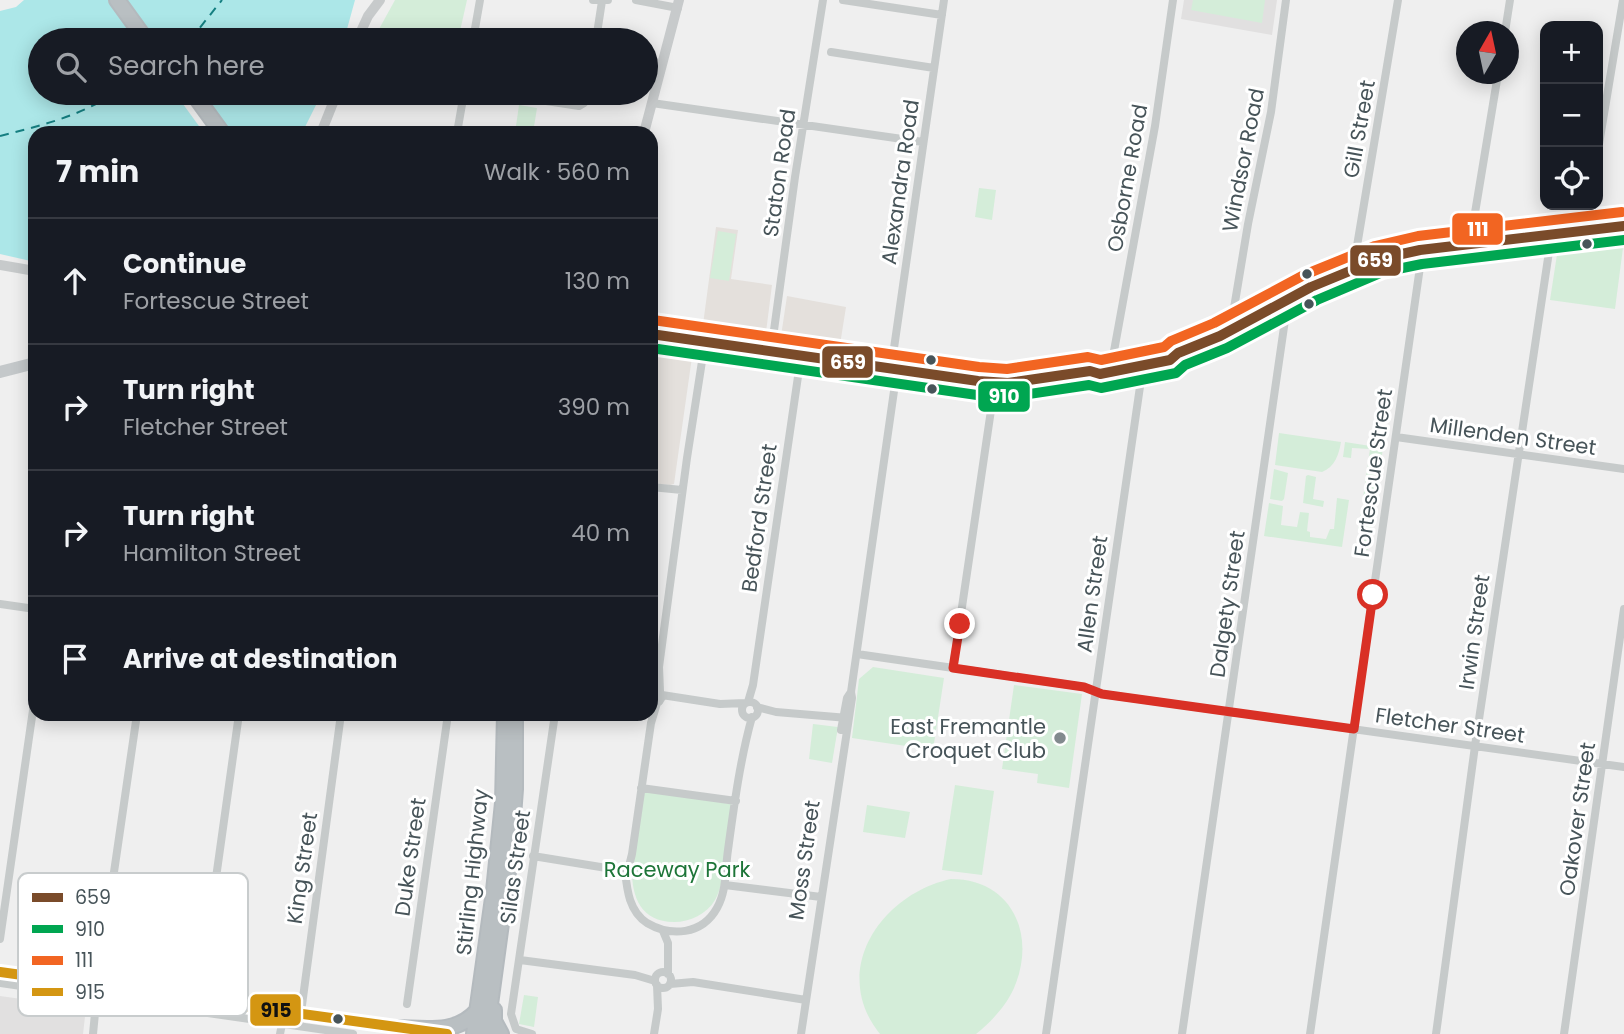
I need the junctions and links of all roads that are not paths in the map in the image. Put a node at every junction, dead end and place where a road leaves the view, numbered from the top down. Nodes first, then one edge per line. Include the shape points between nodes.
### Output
1 (117, 0) edge
2 (125, 0) edge
3 (383, 0) edge
4 (480, 0) edge
5 (601, 0) edge
6 (636, 0) edge
7 (823, 0) edge
8 (843, 0) edge
9 (944, 0) edge
10 (1173, 0) edge
11 (1286, 0) edge
12 (1398, 0) edge
13 (1510, 0) edge
14 (1623, 0) edge
15 (678, 4) edge
16 (942, 15) junction
17 (1507, 21) edge
18 (137, 28) edge
19 (145, 28) edge
20 (362, 28) edge
21 (367, 28) edge
22 (475, 28) edge
23 (598, 28) edge
24 (831, 52) dead end
25 (934, 68) junction
26 (658, 80) edge
27 (1496, 84) edge
28 (658, 104) edge
29 (193, 105) edge
30 (202, 105) edge
31 (334, 105) edge
32 (462, 105) edge
33 (651, 105) edge
34 (803, 125) junction
35 (208, 126) edge
36 (217, 126) edge
37 (326, 126) edge
38 (458, 126) edge
39 (646, 126) edge
40 (923, 142) junction
41 (1598, 147) edge
42 (1588, 210) edge
43 (1624, 226) edge
44 (1586, 231) junction
45 (1549, 235) junction
46 (1472, 244) junction
47 (1420, 250) junction
48 (1361, 264) junction
49 (0, 265) edge
50 (28, 270) edge
51 (0, 271) edge
52 (28, 271) edge
53 (1281, 304) junction
54 (1239, 326) junction
55 (658, 335) edge
56 (705, 342) junction
57 (771, 352) junction
58 (1178, 353) junction
59 (801, 356) junction
60 (28, 358) edge
61 (1115, 363) junction
62 (0, 364) edge
63 (28, 365) edge
64 (1143, 366) junction
65 (894, 369) junction
66 (1090, 371) junction
67 (0, 372) edge
68 (995, 383) junction
69 (1396, 437) junction
70 (1518, 455) junction
71 (1624, 469) edge
72 (658, 490) edge
73 (682, 492) junction
74 (0, 604) edge
75 (28, 608) edge
76 (1624, 609) edge
77 (857, 654) junction
78 (953, 668) junction
79 (658, 677) edge
80 (1096, 691) junction
81 (658, 696) edge
82 (750, 710) junction
83 (1229, 712) junction
84 (31, 721) edge
85 (136, 721) edge
86 (239, 721) edge
87 (340, 721) edge
88 (447, 721) edge
89 (505, 721) edge
90 (515, 721) edge
91 (554, 721) edge
92 (651, 721) edge
93 (845, 721) junction
94 (1354, 729) junction
95 (1475, 746) junction
96 (1602, 764) junction
97 (1624, 767) edge
98 (641, 788) junction
99 (736, 801) junction
100 (533, 856) junction
101 (622, 868) junction
102 (115, 873) edge
103 (217, 873) edge
104 (725, 885) junction
105 (819, 897) junction
106 (502, 922) junction
107 (669, 932) junction
108 (0, 939) edge
109 (520, 960) junction
110 (0, 972) edge
111 (18, 975) edge
112 (663, 979) junction
113 (0, 984) edge
114 (18, 987) edge
115 (804, 1000) junction
116 (407, 1004) dead end
117 (248, 1008) edge
118 (477, 1011) junction
119 (284, 1013) junction
120 (300, 1015) junction
121 (96, 1016) edge
122 (225, 1016) edge
123 (282, 1024) junction
124 (299, 1026) junction
125 (398, 1028) junction
126 (93, 1034) edge
127 (281, 1034) edge
128 (353, 1034) edge
129 (447, 1034) edge
130 (474, 1034) edge
131 (486, 1034) edge
132 (501, 1034) edge
133 (531, 1034) edge
134 (654, 1034) edge
135 (799, 1034) edge
136 (1046, 1034) edge
137 (1182, 1034) edge
138 (1310, 1034) edge
139 (1436, 1034) edge
140 (1564, 1034) edge

1 - 18 highway
2 - 19 highway
3 - 20 street
3 - 21 street
4 - 22 street
5 - 23 street
6 - 15 street
7 - 34 street, Staton Road
8 - 16 street
9 - 16 street, Alexandra Road
10 - 61 street, Osborne Road
11 - 54 street, Windsor Road via 1271,112 1234,308
12 - 48 street, Gill Street via 1357,246
13 - 17 street
14 - 41 street
15 - 26 street
16 - 25 street, Alexandra Road
24 - 25 street
25 - 40 street, Alexandra Road
27 - 46 street
28 - 34 street
29 - 35 highway
30 - 36 highway
31 - 37 street
32 - 38 street
33 - 39 street
34 - 40 street
34 - 57 street, Staton Road
40 - 65 street, Alexandra Road
42 - 44 street
43 - 44 highway
44 - 45 highway
45 - 46 highway
45 - 70 street, Irwin Street
46 - 47 highway
47 - 48 highway
47 - 69 street, Fortescue Street
48 - 53 highway
49 - 50 street
51 - 52 street
53 - 54 highway
53 - 83 street, Dalgety Street via 1285,320
54 - 58 highway
55 - 56 highway
56 - 57 highway
56 - 73 street
57 - 59 highway
58 - 61 highway
58 - 64 highway via 1170,360
59 - 65 highway
59 - 82 street, Bedford Street
60 - 62 main road
61 - 66 highway
63 - 67 main road
64 - 66 highway via 1100,374
64 - 80 street, Allen Street
65 - 68 highway
65 - 77 street, Moss Street
66 - 68 highway
68 - 78 street
69 - 70 street, Millenden Street
69 - 94 street, Fortescue Street
70 - 71 street, Millenden Street
70 - 95 street, Irwin Street
72 - 73 street
73 - 79 street
74 - 75 street
76 - 96 street, Oakover Street
77 - 78 street, Fletcher Street
77 - 93 street, Moss Street
78 - 80 street, Fletcher Street
80 - 83 street, Fletcher Street
80 - 136 street, Allen Street
81 - 82 street
82 - 93 street
82 - 99 street
83 - 94 street, Fletcher Street
83 - 137 street, Dalgety Street
84 - 108 street
85 - 102 street
86 - 103 street
87 - 120 street, King Street
88 - 116 street, Duke Street
89 - 118 highway, Stirling Highway via 503,803
90 - 106 highway, Stirling Highway via 515,789
91 - 100 street, Silas Street
92 - 98 street
93 - 105 street, Moss Street
94 - 95 street, Fletcher Street
94 - 138 street, Fortescue Street
95 - 96 street, Fletcher Street
95 - 139 street, Irwin Street
96 - 97 street, Fletcher Street
96 - 140 street, Oakover Street
98 - 99 street
98 - 101 street via 631,859 629,866
99 - 104 street
100 - 101 street
100 - 109 street, Silas Street
101 - 107 street via 634,909 644,921
104 - 105 street
104 - 107 street via 710,917 692,930
105 - 115 street, Moss Street
106 - 131 highway, Stirling Highway
106 - 132 highway via 494,1014
107 - 112 street
109 - 112 street
109 - 133 street, Silas Street via 511,1014 520,1032
110 - 111 street
112 - 115 street
112 - 134 street
113 - 114 street
115 - 135 street, Moss Street
117 - 119 street
118 - 125 highway via 454,1029
118 - 130 highway, Stirling Highway
119 - 120 street
119 - 123 street
120 - 124 street, King Street
120 - 125 street
121 - 126 street
122 - 123 street
123 - 124 street
123 - 127 street
124 - 128 street
125 - 129 street

